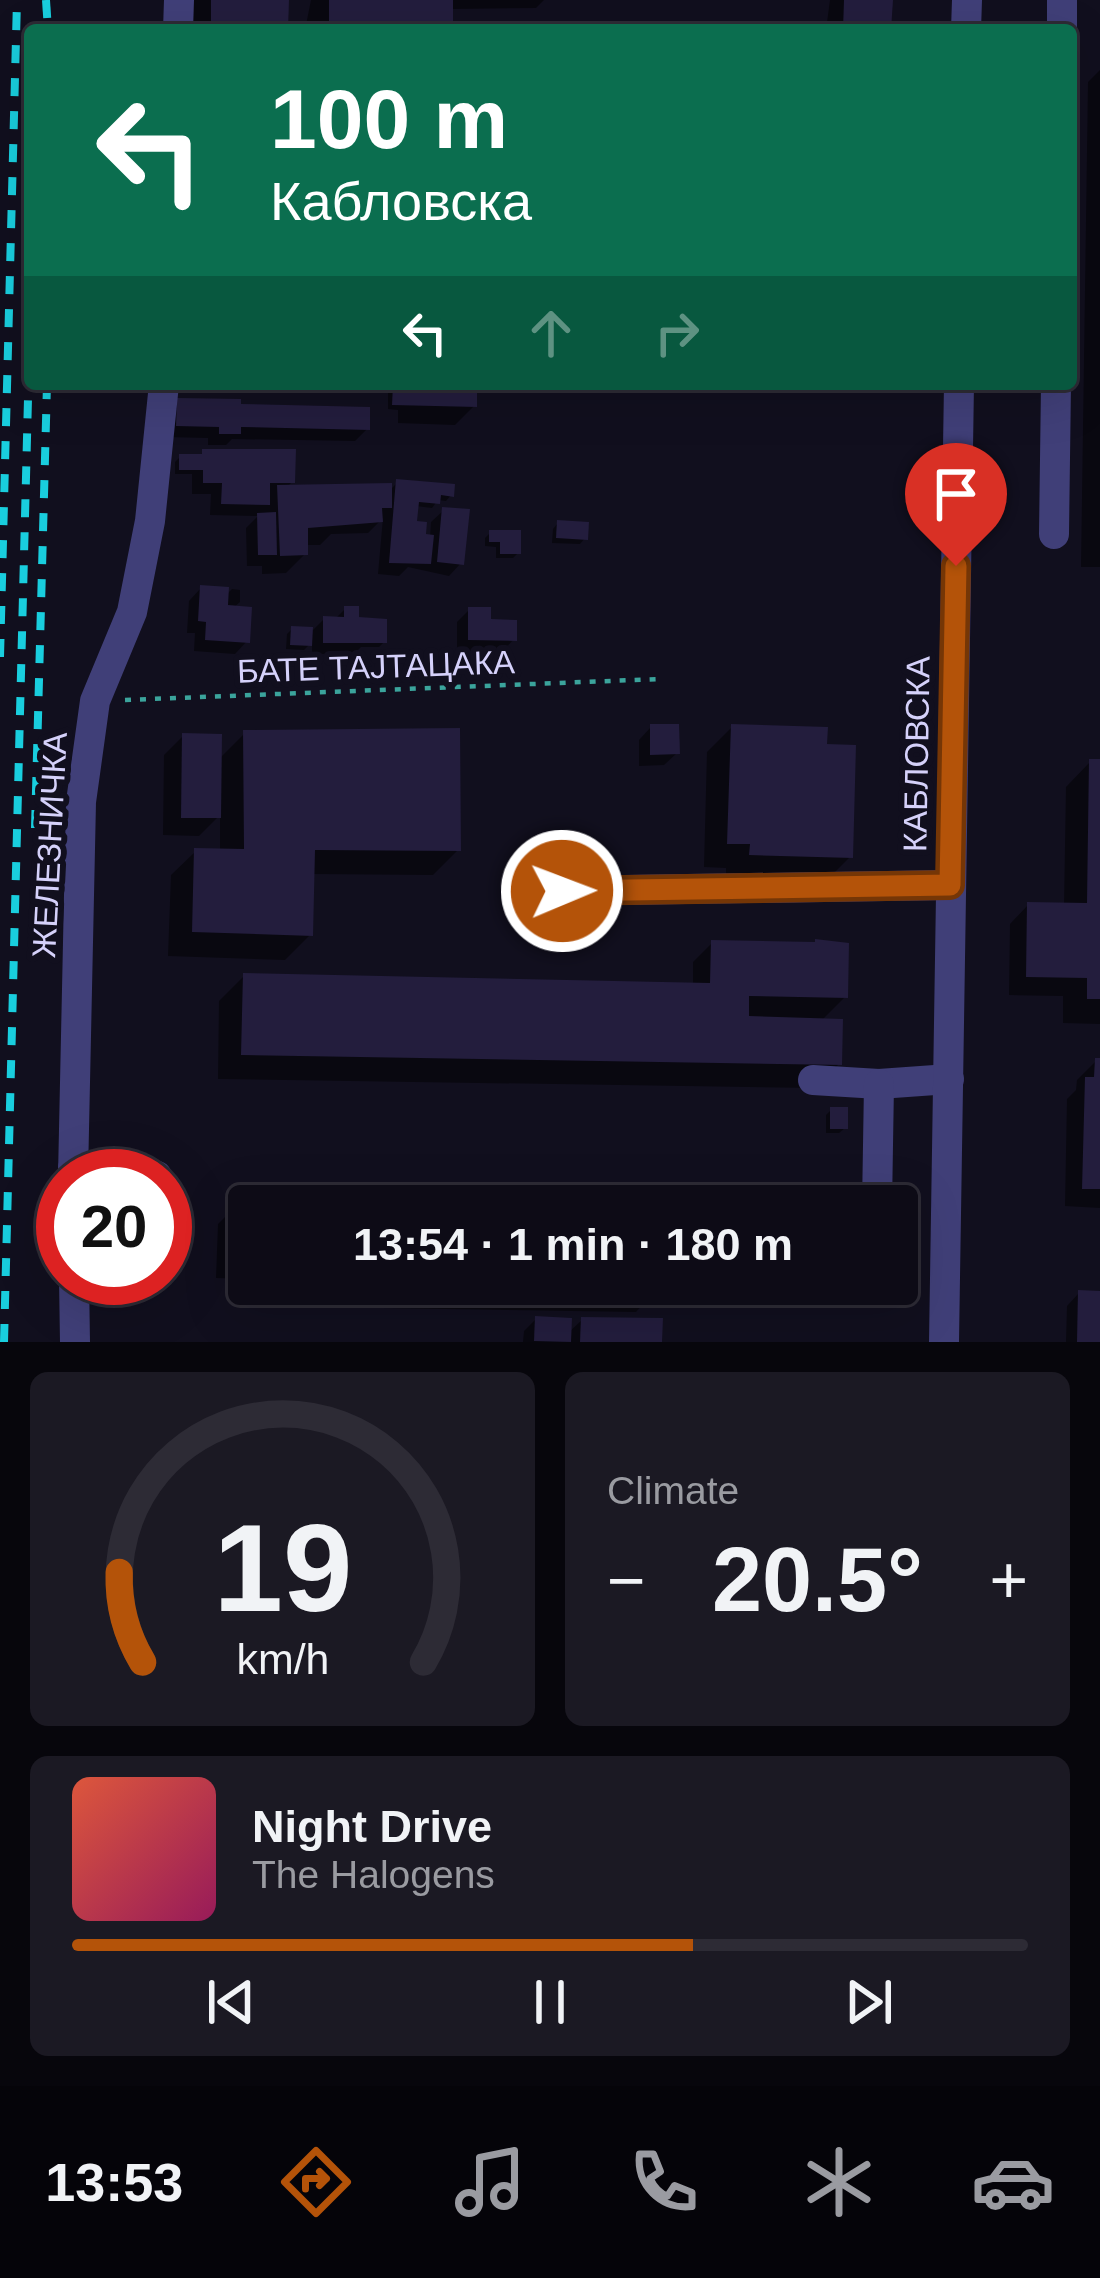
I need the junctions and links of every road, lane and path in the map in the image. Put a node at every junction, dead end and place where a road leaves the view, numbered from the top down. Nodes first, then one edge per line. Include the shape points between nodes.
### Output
1 (163, 390) edge
2 (959, 390) edge
3 (1056, 390) edge
4 (1054, 534) dead end
5 (660, 679) dead end
6 (95, 701) junction
7 (950, 885) junction
8 (562, 891) dead end
9 (949, 1078) junction
10 (813, 1080) dead end
11 (879, 1084) junction
12 (73, 1149) edge
13 (877, 1185) edge
14 (74, 1305) edge
15 (75, 1342) edge
16 (944, 1342) edge

1 - 6 street, ЖЕЛЕЗНИЧКА via 132,612
2 - 7 street, КАБЛОВСКА
3 - 4 street
5 - 6 path, БАТЕ ТАЈТАЦАКА
6 - 12 street, ЖЕЛЕЗНИЧКА via 81,802
7 - 8 street
7 - 9 street, КАБЛОВСКА
9 - 11 street
9 - 16 street, КАБЛОВСКА
10 - 11 street
11 - 13 street
14 - 15 street

